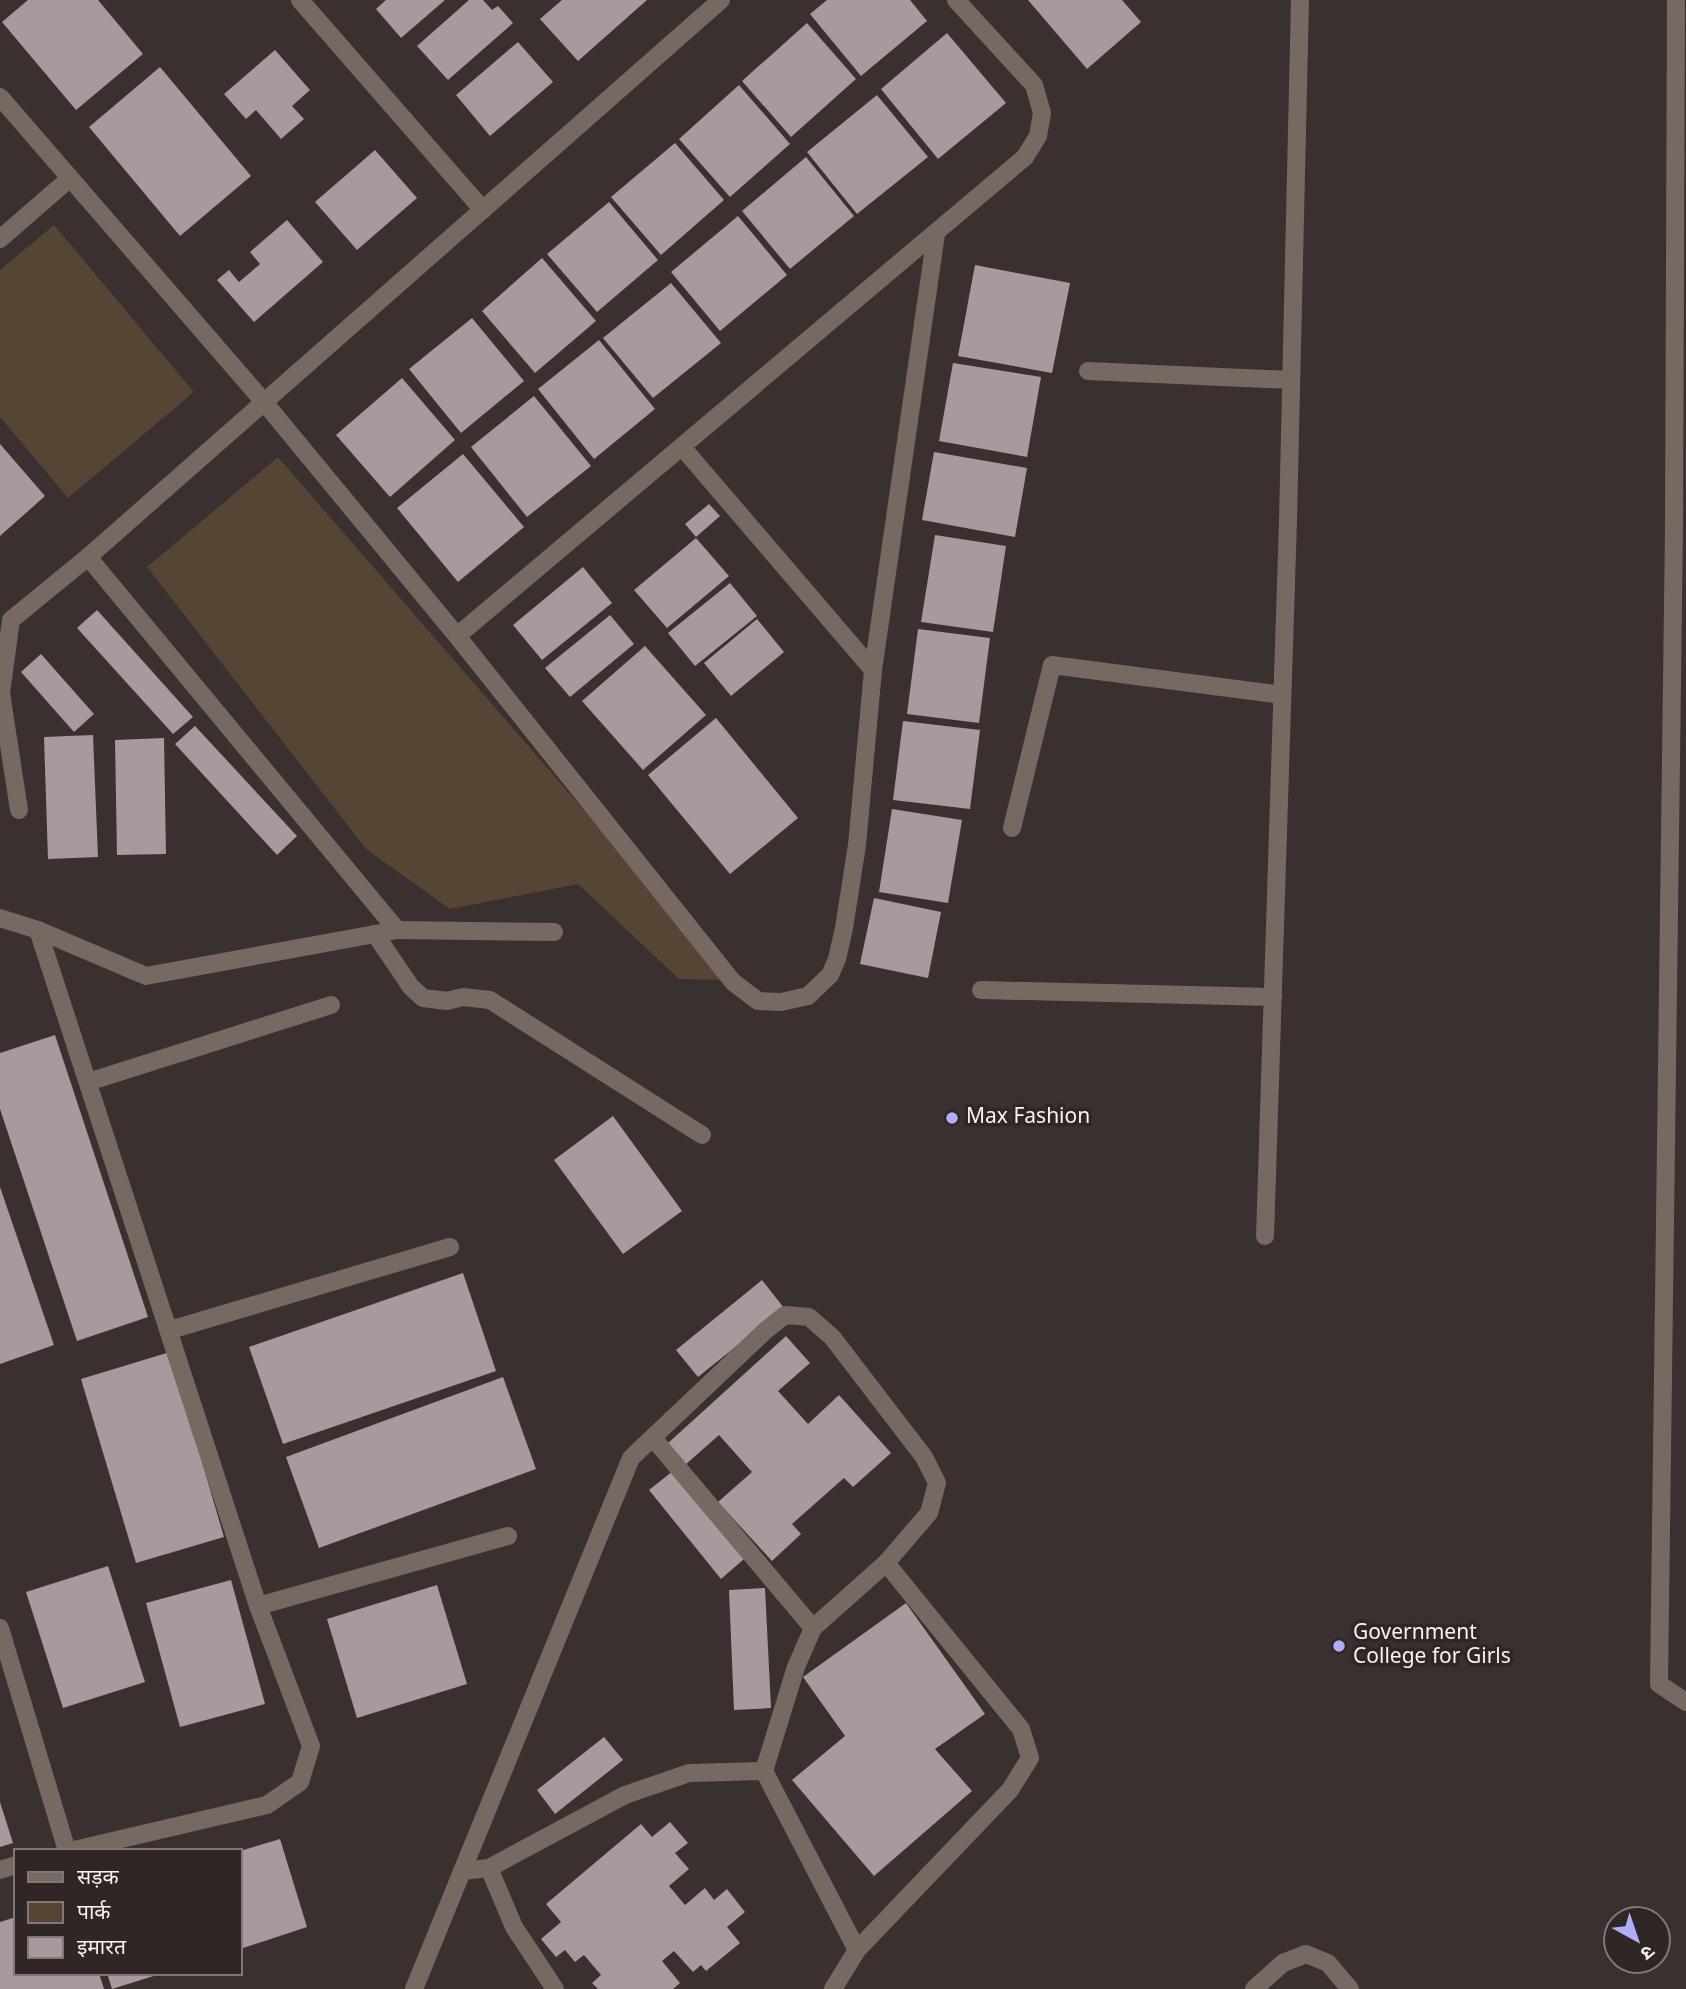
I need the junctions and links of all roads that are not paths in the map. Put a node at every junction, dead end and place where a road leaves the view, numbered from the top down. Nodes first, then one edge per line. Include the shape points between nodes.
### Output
1 (300, 0) edge
2 (721, 0) edge
3 (957, 0) edge
4 (1300, 0) edge
5 (1676, 0) edge
6 (701, 6) edge
7 (0, 97) edge
8 (69, 178) junction
9 (483, 210) junction
10 (936, 234) junction
11 (0, 239) edge
12 (1088, 371) dead end
13 (1291, 380) junction
14 (264, 402) junction
15 (682, 447) junction
16 (88, 557) junction
17 (457, 636) junction
18 (873, 670) junction
19 (1282, 695) junction
20 (19, 810) dead end
21 (1012, 828) dead end
22 (0, 918) edge
23 (38, 930) junction
24 (397, 930) junction
25 (554, 932) dead end
26 (375, 934) junction
27 (981, 990) dead end
28 (1273, 997) junction
29 (331, 1005) dead end
30 (88, 1082) junction
31 (702, 1135) dead end
32 (1265, 1236) dead end
33 (450, 1247) dead end
34 (170, 1330) junction
35 (653, 1438) junction
36 (508, 1536) dead end
37 (886, 1563) junction
38 (258, 1606) junction
39 (0, 1628) edge
40 (813, 1628) junction
41 (1686, 1702) edge
42 (764, 1771) junction
43 (67, 1849) edge
44 (77, 1849) edge
45 (489, 1868) junction
46 (462, 1871) junction
47 (857, 1950) junction
48 (414, 1989) edge
49 (555, 1989) edge
50 (834, 1989) edge
51 (1254, 1989) edge
52 (1350, 1989) edge

1 - 9 street
2 - 6 street
3 - 10 street via 1034,85 1042,113 1038,136 1025,157
4 - 13 street
5 - 41 street via 1659,1684
6 - 9 street
7 - 8 street
8 - 11 street
8 - 14 street
9 - 14 street
10 - 15 street
10 - 18 street
12 - 13 street
13 - 19 street
14 - 16 street
14 - 17 street
15 - 17 street
15 - 18 street
16 - 20 street via 10,620 1,693
16 - 24 street
17 - 18 street via 733,982 758,1001 808,996 830,975 837,960 857,845
19 - 21 street via 1052,665
19 - 28 street
22 - 23 street
23 - 26 street via 146,976
23 - 30 street
24 - 25 street
24 - 26 street
26 - 31 street via 423,998 490,1000
27 - 28 street
28 - 32 street
29 - 30 street
30 - 34 street
33 - 34 street
34 - 38 street
35 - 37 street via 785,1315 809,1317 832,1337 924,1457 937,1483 929,1514
35 - 40 street
35 - 46 street via 631,1458
36 - 38 street
37 - 40 street
37 - 47 street via 1021,1729 1030,1758 1010,1790
38 - 44 street via 311,1746 300,1782 267,1805
39 - 43 street
40 - 42 street
42 - 45 street via 689,1773 625,1795
42 - 47 street
45 - 46 street
45 - 49 street via 514,1927
46 - 48 street
47 - 50 street
51 - 52 street via 1283,1963 1306,1954 1328,1963

